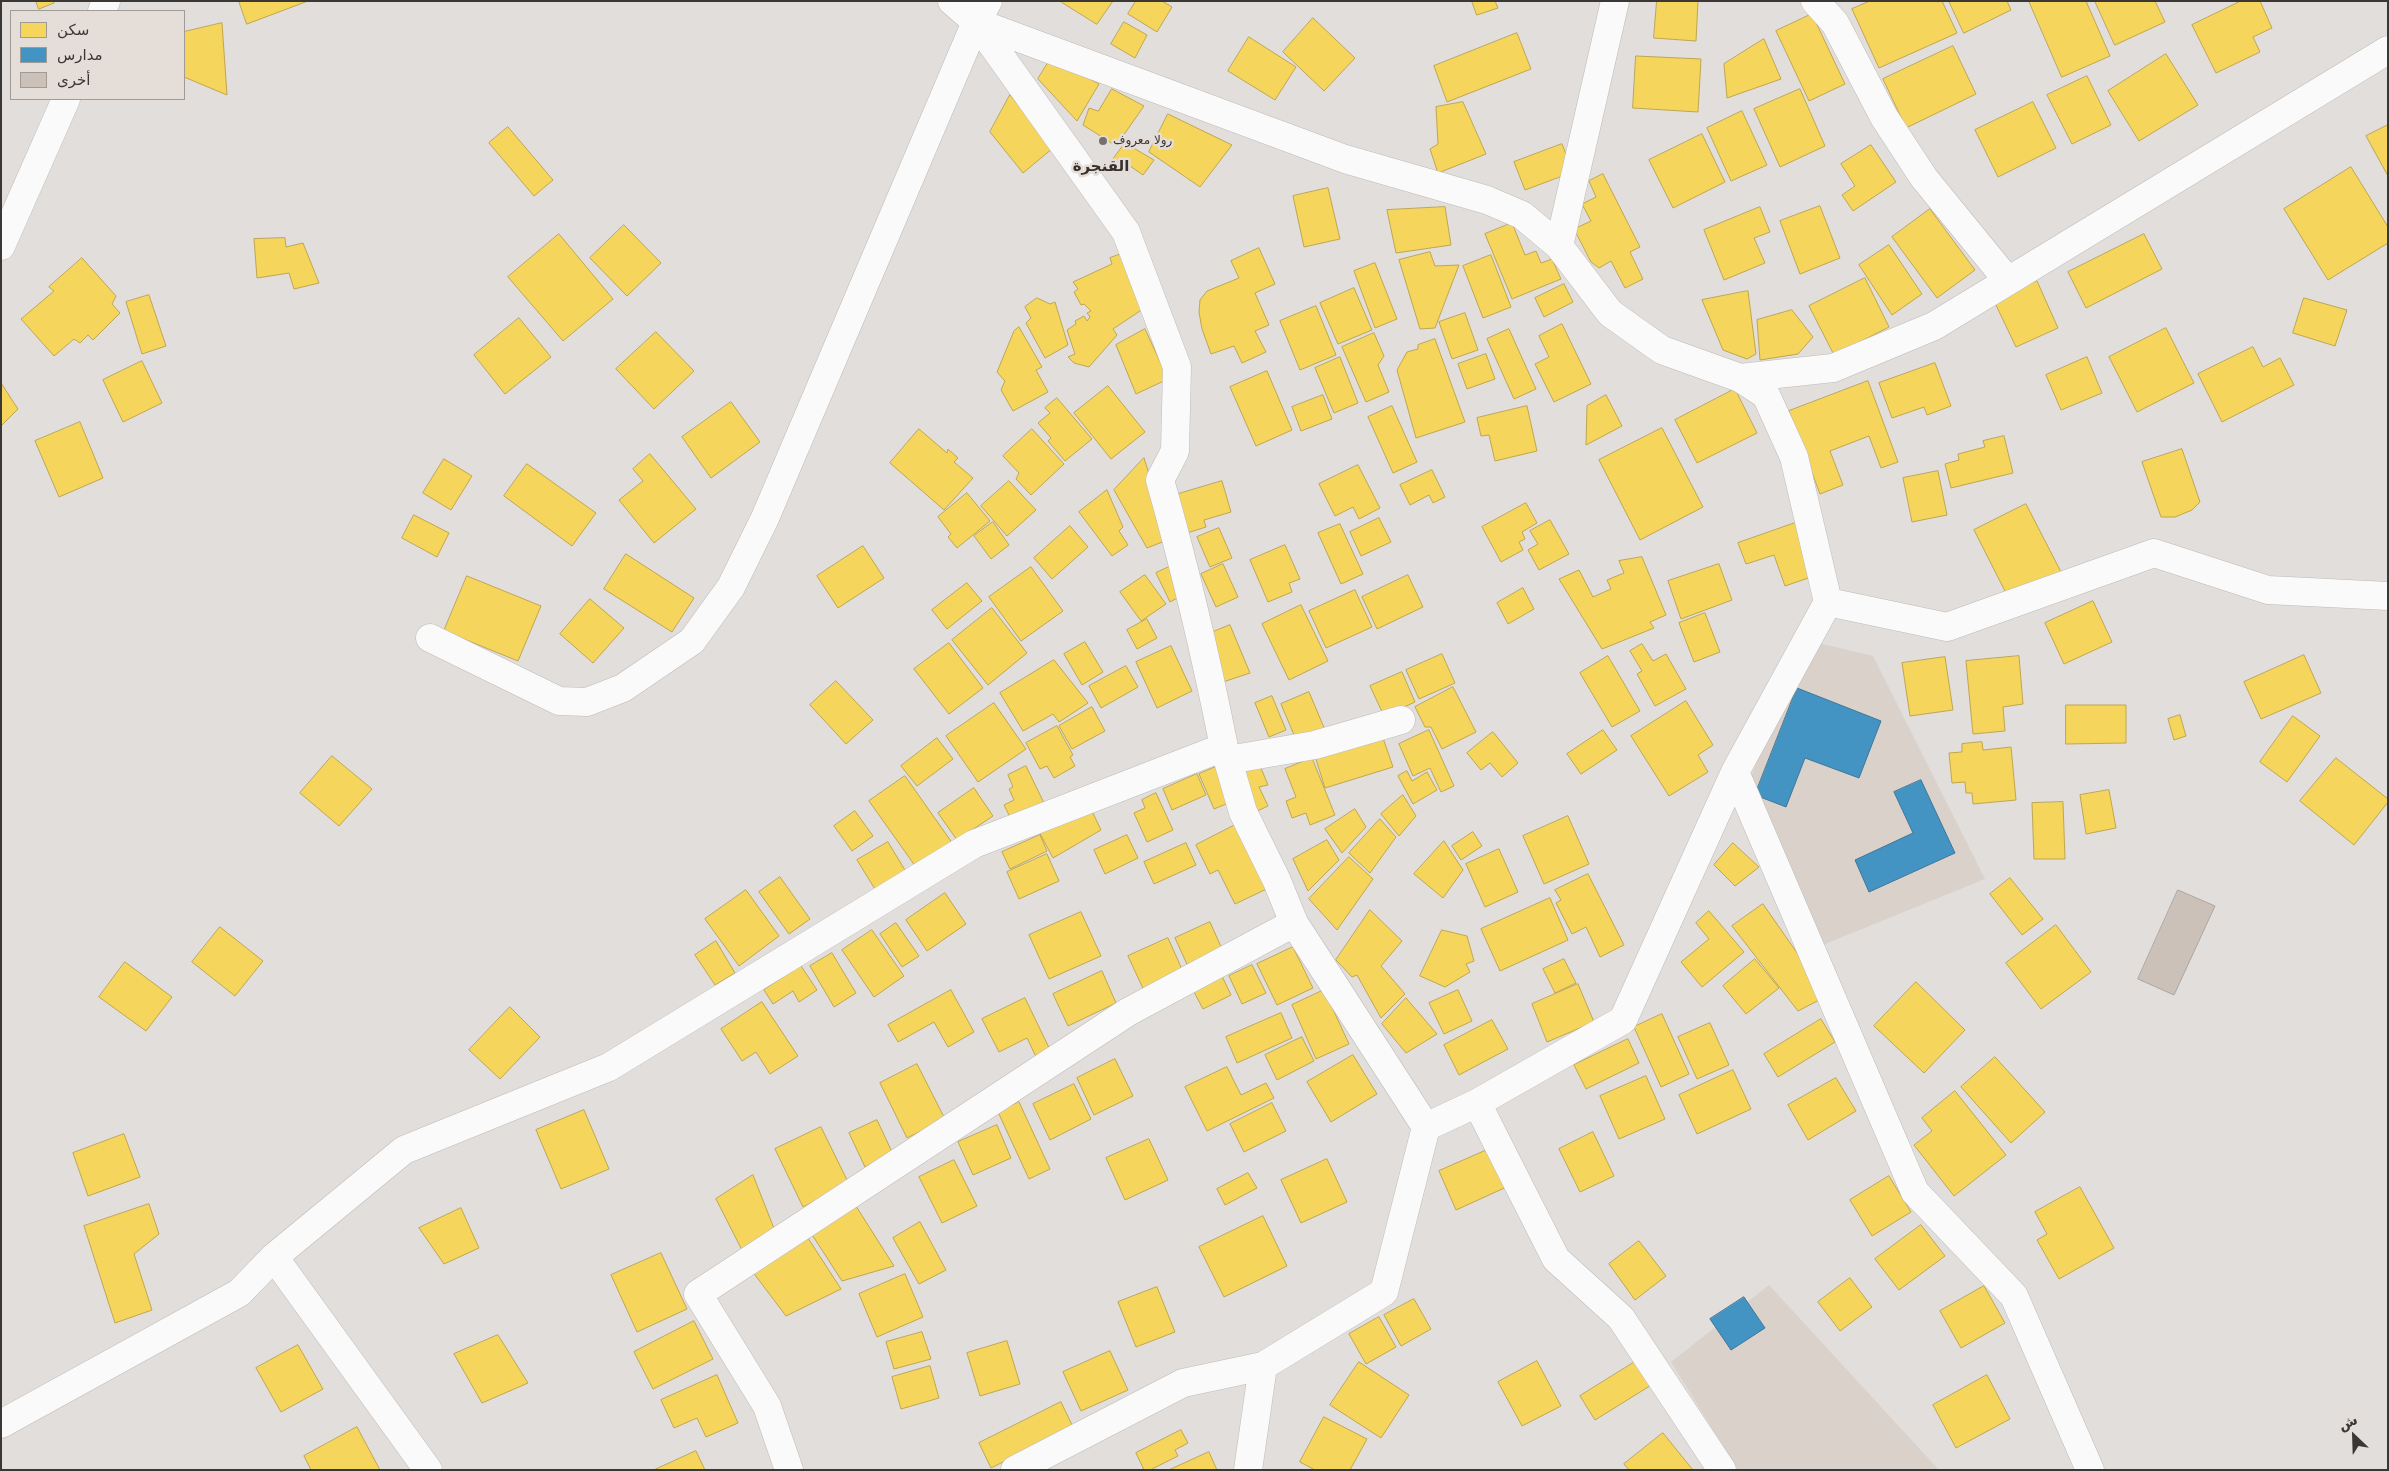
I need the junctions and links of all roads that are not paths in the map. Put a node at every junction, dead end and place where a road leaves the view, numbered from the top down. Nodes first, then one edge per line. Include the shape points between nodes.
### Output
1 (952, 1) edge
2 (1615, 1) edge
3 (1815, 1) edge
4 (982, 11) edge
5 (2388, 50) edge
6 (66, 100) edge
7 (1, 246) edge
8 (1559, 246) junction
9 (2008, 281) junction
10 (1740, 378) junction
11 (2388, 596) edge
12 (1828, 602) junction
13 (430, 638) dead end
14 (1400, 720) dead end
15 (1226, 753) junction
16 (1735, 772) junction
17 (1294, 923) junction
18 (1477, 1103) junction
19 (1426, 1127) junction
20 (274, 1256) junction
21 (1263, 1366) junction
22 (1, 1424) edge
23 (428, 1470) edge
24 (789, 1470) edge
25 (1015, 1470) edge
26 (1248, 1470) edge
27 (1722, 1470) edge
28 (2090, 1470) edge

1 - 4 street
2 - 8 street
3 - 9 street via 1835,23 1884,118 1924,178
4 - 8 street via 1345,160 1487,200 1522,215
4 - 13 street via 765,518 731,587 692,641 623,688 587,702 559,701
4 - 15 street via 1126,232 1177,367 1175,451 1160,480 1186,574
5 - 9 street
6 - 7 street
8 - 10 street via 1610,313 1662,350
9 - 10 street via 1934,326 1833,368
10 - 12 street via 1766,395 1794,457
11 - 12 street via 2268,590 2154,553 1947,627
12 - 16 street
14 - 15 street via 1315,745
15 - 17 street via 1243,812
15 - 20 street via 974,844 609,1067 404,1150
16 - 18 street via 1622,1020
16 - 28 street via 1914,1192 2014,1296
17 - 19 street
17 - 24 street via 1128,1012 698,1294 767,1406
18 - 19 street
18 - 27 street via 1556,1259 1621,1318
19 - 21 street via 1384,1292
20 - 22 street via 240,1293
20 - 23 street
21 - 25 street via 1183,1383
21 - 26 street

